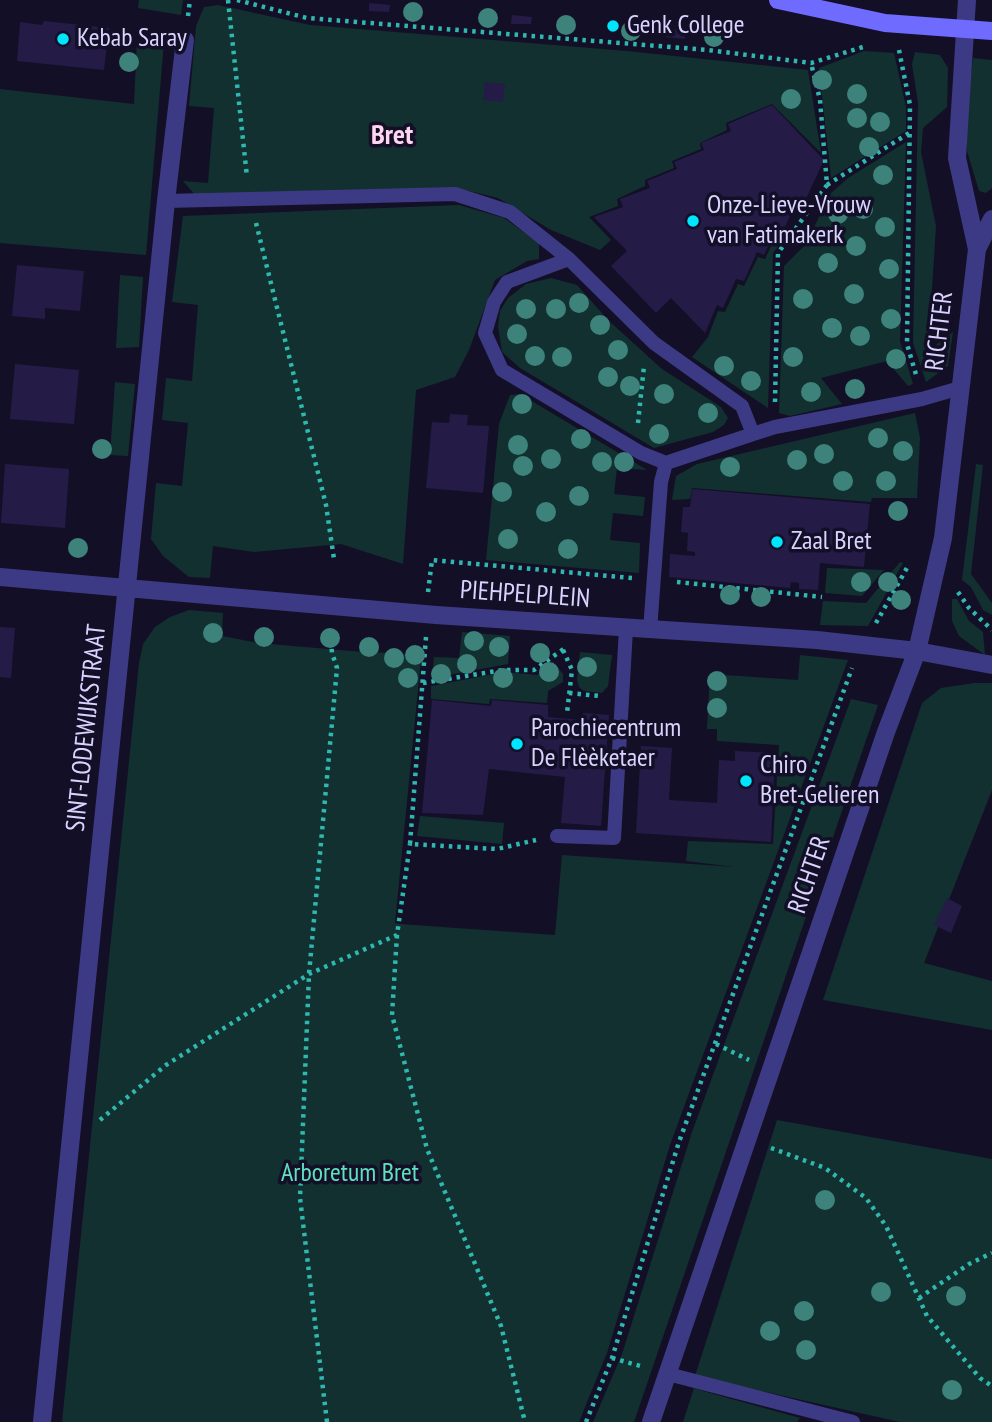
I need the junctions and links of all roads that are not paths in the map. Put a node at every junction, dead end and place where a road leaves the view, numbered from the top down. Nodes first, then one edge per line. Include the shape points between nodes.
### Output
1 (778, 0) edge
2 (967, 0) edge
3 (966, 30) junction
4 (992, 31) edge
5 (185, 40) dead end
6 (166, 201) junction
7 (992, 219) edge
8 (977, 249) junction
9 (569, 259) junction
10 (960, 388) junction
11 (753, 434) junction
12 (666, 463) junction
13 (0, 577) edge
14 (129, 587) junction
15 (626, 629) junction
16 (650, 630) junction
17 (917, 650) junction
18 (992, 665) edge
19 (557, 835) road end
20 (668, 1374) junction
21 (42, 1422) edge
22 (651, 1422) edge
23 (853, 1422) edge

1 - 3 main road via 885,23
2 - 3 street, RICHTER
3 - 4 main road
3 - 8 street, RICHTER via 957,158
5 - 6 street, SINT-LODEWIJKSTRAAT
6 - 9 lane via 454,194 510,212
6 - 14 street, SINT-LODEWIJKSTRAAT
7 - 8 street, RICHTER
8 - 10 street, RICHTER
9 - 11 lane via 647,337 742,406
9 - 12 lane via 508,282 494,302 485,334 502,370
10 - 11 lane
10 - 17 street, RICHTER via 943,538
11 - 12 lane
12 - 16 lane
13 - 14 street, PIEHPELPLEIN
14 - 15 street, PIEHPELPLEIN
14 - 21 street, SINT-LODEWIJKSTRAAT
15 - 16 street, PIEHPELPLEIN
15 - 19 lane via 614,838
16 - 17 street, PIEHPELPLEIN
17 - 18 street, PIEHPELPLEIN
17 - 20 street, RICHTER
20 - 22 street, RICHTER
20 - 23 lane

